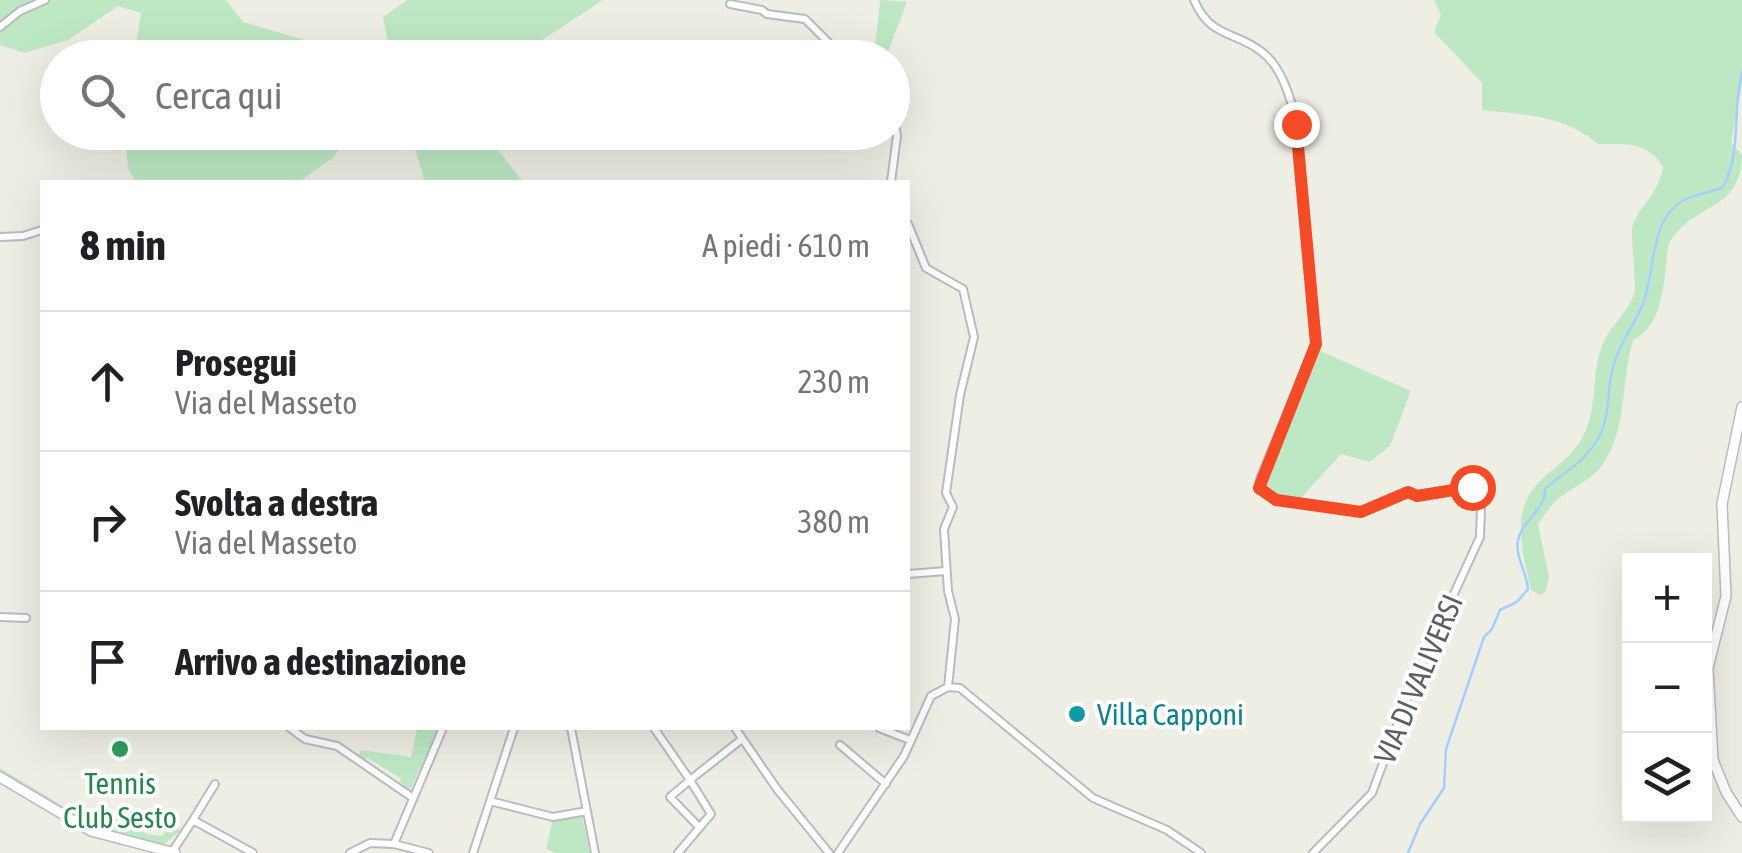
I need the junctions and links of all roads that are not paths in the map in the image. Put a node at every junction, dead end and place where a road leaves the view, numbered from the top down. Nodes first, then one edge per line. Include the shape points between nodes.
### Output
1 (45, 0) edge
2 (762, 0) edge
3 (1194, 0) edge
4 (730, 4) dead end
5 (762, 10) junction
6 (0, 27) edge
7 (828, 40) edge
8 (895, 150) edge
9 (891, 180) edge
10 (910, 229) edge
11 (40, 231) edge
12 (0, 237) edge
13 (1742, 407) edge
14 (946, 572) junction
15 (910, 574) edge
16 (0, 617) edge
17 (26, 618) dead end
18 (948, 687) junction
19 (293, 730) edge
20 (442, 730) edge
21 (513, 730) edge
22 (570, 730) edge
23 (655, 730) edge
24 (736, 730) edge
25 (884, 730) edge
26 (742, 739) junction
27 (910, 740) junction
28 (840, 745) dead end
29 (0, 777) edge
30 (690, 780) junction
31 (215, 784) dead end
32 (886, 784) junction
33 (413, 798) junction
34 (490, 801) junction
35 (587, 811) junction
36 (1742, 817) edge
37 (193, 820) junction
38 (699, 828) junction
39 (394, 844) junction
40 (416, 851) edge
41 (174, 853) edge
42 (253, 853) edge
43 (350, 853) edge
44 (430, 853) edge
45 (473, 853) edge
46 (595, 853) edge
47 (678, 853) edge
48 (829, 853) edge
49 (838, 853) edge
50 (1201, 853) edge
51 (1314, 853) edge

1 - 6 street
2 - 5 street
3 - 51 street, VIA DI VALIVERSI via 1214,28 1259,49 1275,66 1296,124 1316,344 1259,488 1276,500 1361,512 1408,492 1474,488 1482,514 1480,537 1372,793
4 - 5 street
5 - 7 street via 805,19
8 - 9 street
10 - 14 street via 926,268 963,289 974,334 948,469 953,507 944,529
11 - 12 street
13 - 36 street via 1722,504 1726,596 1708,668 1708,722 1713,760
14 - 15 street
14 - 18 street via 955,619
16 - 17 street
18 - 27 street via 931,696
18 - 50 street via 960,688 1093,798 1167,830
19 - 33 street via 337,746
20 - 33 street
21 - 34 street
22 - 35 street
23 - 30 street
24 - 26 street
25 - 27 street
26 - 30 street
26 - 48 street
27 - 32 street
28 - 32 street
29 - 41 street via 91,830
30 - 38 street via 712,814
30 - 38 street via 670,796
31 - 37 street
32 - 49 street
33 - 39 street
34 - 35 street via 552,817
34 - 45 street
35 - 46 street
37 - 41 street
37 - 42 street
38 - 47 street
39 - 40 street
39 - 43 street via 370,843
40 - 44 street

